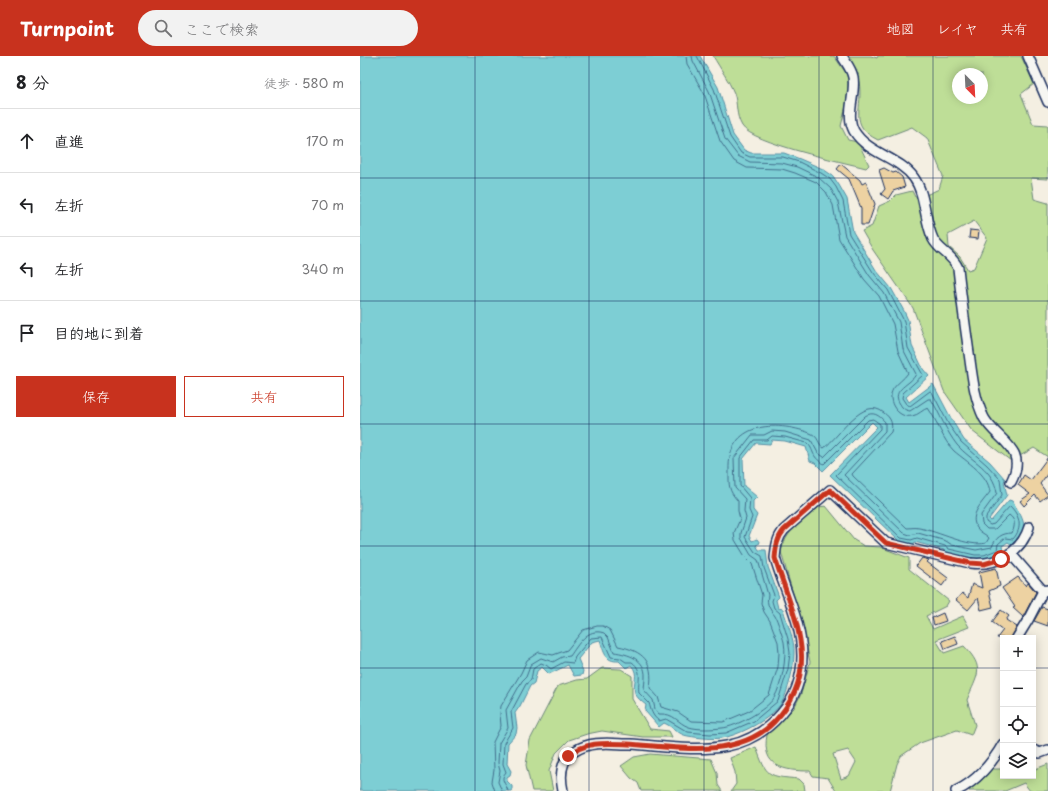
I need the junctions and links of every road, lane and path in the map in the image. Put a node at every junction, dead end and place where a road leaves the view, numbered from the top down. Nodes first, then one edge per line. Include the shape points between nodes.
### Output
1 (842, 56) edge
2 (1028, 56) edge
3 (1048, 102) edge
4 (1011, 482) dead end
5 (1029, 528) dead end
6 (1010, 554) junction
7 (1046, 590) edge
8 (1019, 635) edge
9 (1000, 749) edge
10 (1048, 750) edge
11 (1036, 751) edge
12 (563, 791) edge
13 (956, 791) edge

1 - 4 street via 853,77 851,109 854,131 872,149 901,166 914,178 934,241 954,259 958,268 972,378 978,405 989,425 1012,450 1016,468
2 - 3 street
5 - 6 street via 1020,544
6 - 7 street
6 - 12 street via 992,562 977,564 886,543 830,490 784,530 776,547 775,558 798,633 802,657 796,692 779,716 757,735 726,746 695,748 604,743 583,746 574,751 564,763 561,780
7 - 8 street
9 - 13 street via 995,758 970,783
10 - 11 street via 1040,753

